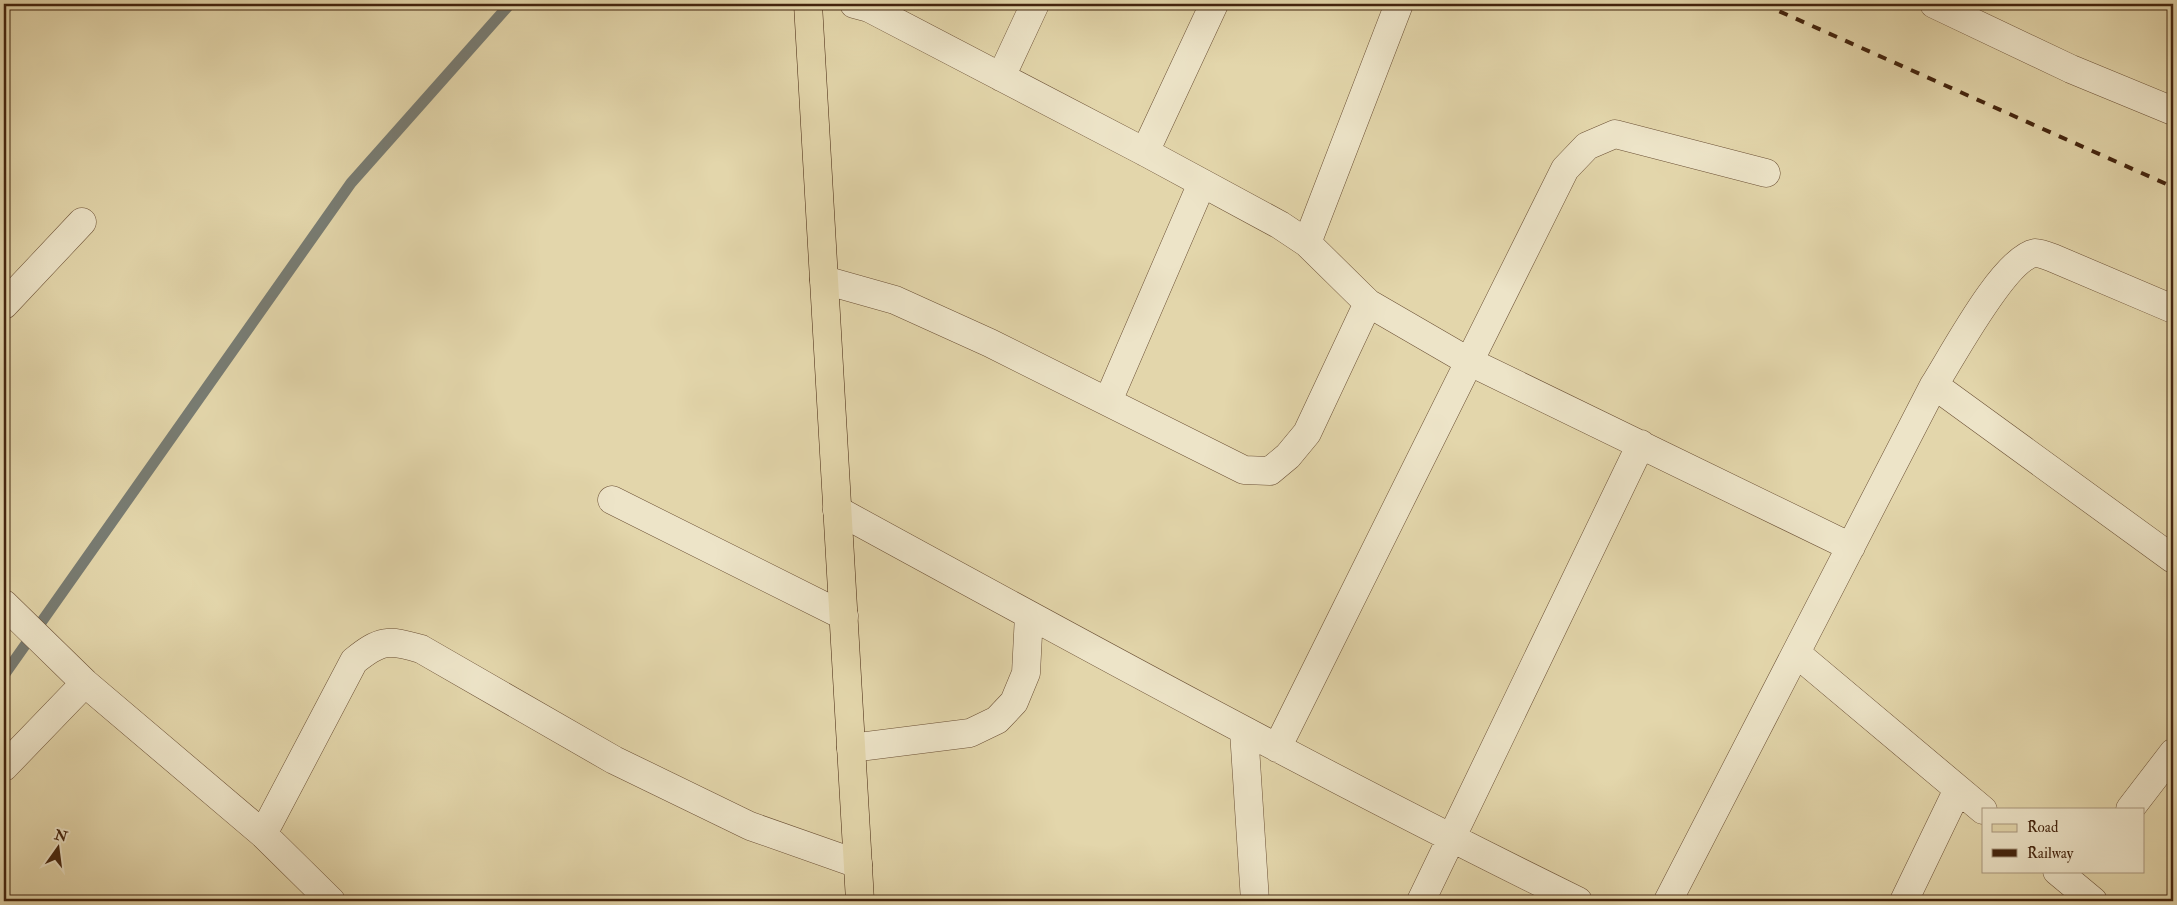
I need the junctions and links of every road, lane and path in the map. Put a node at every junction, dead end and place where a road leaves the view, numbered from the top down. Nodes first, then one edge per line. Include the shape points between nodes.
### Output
1 (808, 4) edge
2 (854, 4) edge
3 (1036, 4) edge
4 (1214, 4) edge
5 (1399, 4) edge
6 (1934, 4) edge
7 (1001, 77) junction
8 (2173, 111) edge
9 (1145, 152) junction
10 (1766, 173) dead end
11 (1202, 183) junction
12 (82, 222) dead end
13 (1307, 244) junction
14 (824, 280) junction
15 (1368, 303) junction
16 (4, 305) edge
17 (2173, 309) edge
18 (1468, 361) junction
19 (1934, 385) junction
20 (1108, 401) junction
21 (1641, 444) junction
22 (612, 500) dead end
23 (837, 510) junction
24 (1851, 547) junction
25 (2173, 559) edge
26 (12, 611) edge
27 (1030, 615) junction
28 (844, 616) junction
29 (1796, 653) junction
30 (85, 683) junction
31 (1244, 731) junction
32 (851, 748) junction
33 (1278, 748) junction
34 (2173, 754) edge
35 (4, 767) edge
36 (1958, 788) junction
37 (2131, 808) edge
38 (1982, 809) edge
39 (263, 834) junction
40 (1451, 839) junction
41 (858, 864) junction
42 (2067, 882) edge
43 (332, 901) edge
44 (860, 901) edge
45 (1255, 901) edge
46 (1421, 901) edge
47 (1578, 901) edge
48 (1668, 901) edge
49 (1904, 901) edge
50 (2093, 901) edge

1 - 14 main road
2 - 7 street via 869,8
3 - 7 street
4 - 9 street
5 - 13 street
6 - 8 street via 2071,69
7 - 9 street
9 - 11 street
10 - 18 street via 1615,134 1587,146 1565,169
11 - 13 street via 1280,225
11 - 20 street
12 - 16 street
13 - 15 street
14 - 20 street via 895,300
14 - 23 main road
15 - 18 street
15 - 20 street via 1307,433 1270,471 1244,470
17 - 19 street via 2036,253 2019,260 2002,277
18 - 21 street
18 - 33 street
19 - 24 street
19 - 25 street
21 - 24 street
21 - 40 street
22 - 28 street
23 - 27 street
23 - 28 main road
24 - 29 street
26 - 30 street
27 - 31 street
27 - 32 street via 1026,673 1014,702 997,720 970,734
28 - 32 main road
29 - 36 street
29 - 48 street
30 - 35 street
30 - 39 street
31 - 33 street
31 - 45 street
32 - 41 main road
33 - 40 street
34 - 37 street
36 - 38 street
36 - 49 street
39 - 41 street via 354,661 372,647 395,642 420,649 614,760 750,826
39 - 43 street
40 - 46 street
40 - 47 street
41 - 44 main road
42 - 50 street

